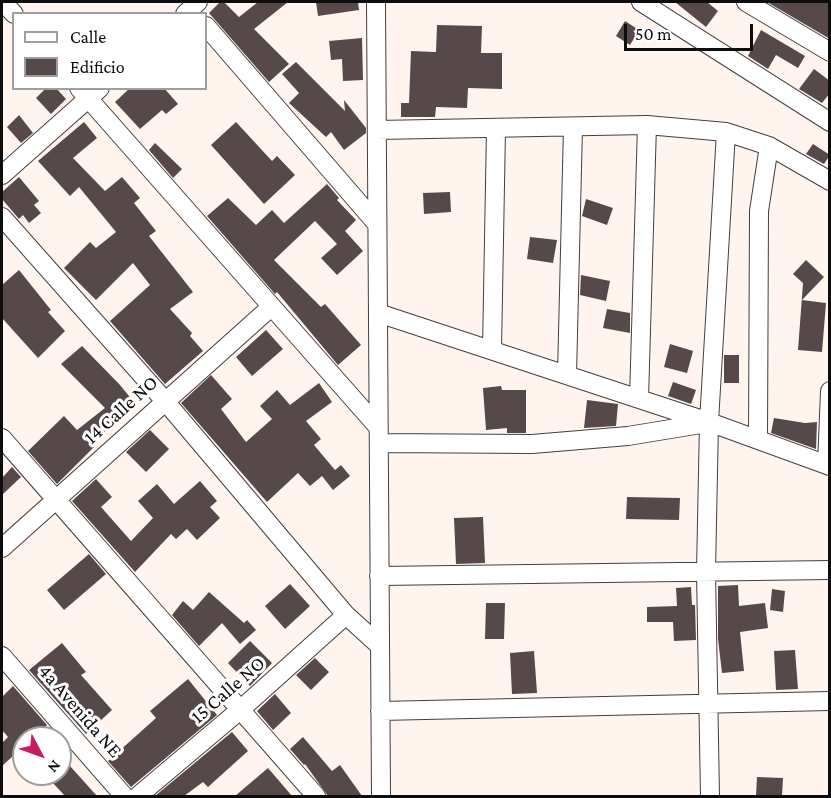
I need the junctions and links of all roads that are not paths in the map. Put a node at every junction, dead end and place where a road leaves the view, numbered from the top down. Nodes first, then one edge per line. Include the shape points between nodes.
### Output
1 (376, 2) edge
2 (641, 2) edge
3 (746, 2) edge
4 (207, 27) edge
5 (830, 52) edge
6 (89, 92) edge
7 (830, 122) edge
8 (647, 125) junction
9 (573, 127) junction
10 (496, 129) junction
11 (377, 130) junction
12 (726, 132) junction
13 (769, 146) junction
14 (2, 175) edge
15 (830, 181) edge
16 (2, 217) edge
17 (377, 224) junction
18 (271, 307) junction
19 (378, 313) junction
20 (492, 350) junction
21 (567, 375) junction
22 (830, 391) edge
23 (639, 399) junction
24 (165, 401) junction
25 (709, 422) junction
26 (379, 435) junction
27 (2, 438) edge
28 (758, 440) junction
29 (828, 466) edge
30 (55, 499) junction
31 (2, 548) edge
32 (830, 570) edge
33 (706, 572) junction
34 (380, 576) junction
35 (346, 615) junction
36 (380, 646) junction
37 (2, 656) edge
38 (830, 701) edge
39 (708, 705) junction
40 (240, 710) junction
41 (380, 711) junction
42 (124, 796) edge
43 (138, 796) edge
44 (316, 796) edge
45 (381, 796) edge
46 (710, 796) edge

1 - 11 street
2 - 7 street
3 - 5 street
4 - 17 street
6 - 14 street
6 - 18 street
8 - 9 street
8 - 12 street
8 - 23 street
9 - 10 street
9 - 21 street
10 - 11 street
10 - 20 street
11 - 17 street
12 - 13 street
12 - 25 street
13 - 15 street
13 - 28 street via 759,211
16 - 24 street
17 - 19 street
18 - 24 street, 14 Calle NO
18 - 26 street
19 - 20 street
19 - 26 street
20 - 21 street
21 - 23 street
22 - 29 street
23 - 25 street
24 - 30 street, 14 Calle NO
24 - 35 street
25 - 26 street via 628,436 532,444
25 - 28 street
25 - 33 street
26 - 34 street
27 - 30 street
28 - 29 street
30 - 31 street, 14 Calle NO
30 - 40 street
32 - 33 street
33 - 34 street
33 - 39 street
34 - 36 street
35 - 36 street
35 - 40 street, 15 Calle NO
36 - 41 street
37 - 42 street, 4a Avenida NE
38 - 39 street
39 - 41 street
39 - 46 street
40 - 43 street, 15 Calle NO
40 - 44 street
41 - 45 street

